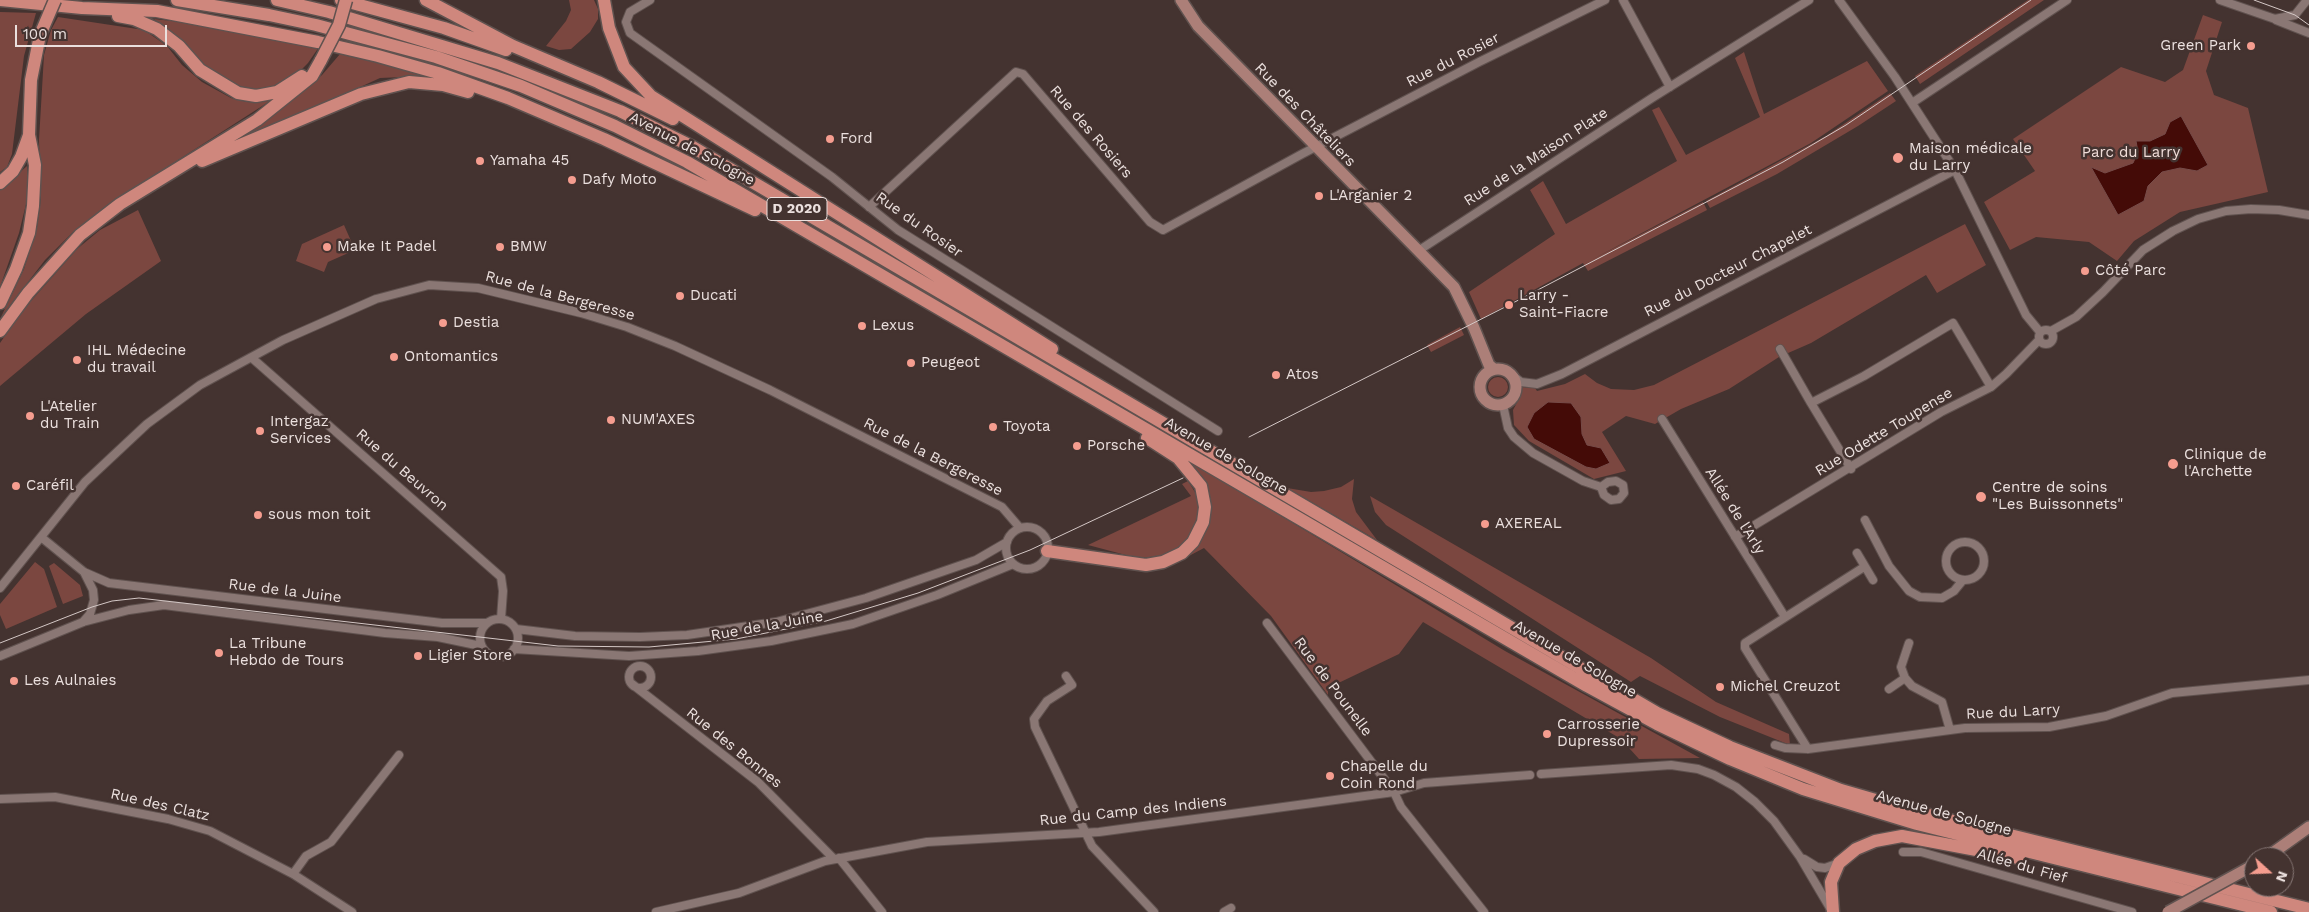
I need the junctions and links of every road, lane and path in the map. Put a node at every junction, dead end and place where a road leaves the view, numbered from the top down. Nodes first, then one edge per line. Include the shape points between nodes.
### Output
1 (55, 0) edge
2 (177, 0) edge
3 (277, 0) edge
4 (341, 0) edge
5 (346, 0) edge
6 (426, 0) edge
7 (650, 0) edge
8 (1181, 0) edge
9 (1605, 0) edge
10 (1623, 0) edge
11 (1809, 0) edge
12 (1839, 0) edge
13 (2067, 0) edge
14 (2220, 0) edge
15 (2307, 0) edge
16 (0, 2) edge
17 (606, 3) edge
18 (82, 8) junction
19 (2275, 19) junction
20 (2309, 34) edge
21 (321, 60) junction
22 (598, 82) junction
23 (1670, 87) junction
24 (1912, 103) junction
25 (551, 117) junction
26 (29, 135) junction
27 (1314, 147) junction
28 (1955, 170) junction
29 (160, 178) junction
30 (780, 178) junction
31 (0, 183) edge
32 (869, 207) junction
33 (2309, 215) edge
34 (828, 245) junction
35 (1418, 251) junction
36 (0, 303) edge
37 (0, 331) edge
38 (2051, 331) junction
39 (2040, 336) junction
40 (996, 341) junction
41 (1780, 349) dead end
42 (252, 358) junction
43 (1494, 369) junction
44 (1513, 376) junction
45 (1991, 387) junction
46 (1811, 403) junction
47 (1502, 405) junction
48 (1662, 419) dead end
49 (1218, 431) dead end
50 (1851, 468) junction
51 (1601, 487) dead end
52 (1282, 495) junction
53 (1865, 520) dead end
54 (1020, 528) junction
55 (41, 537) junction
56 (1735, 537) junction
57 (1007, 542) junction
58 (1047, 551) junction
59 (1857, 554) dead end
60 (1013, 564) junction
61 (1864, 567) junction
62 (84, 572) junction
63 (1873, 580) dead end
64 (1963, 580) junction
65 (0, 588) edge
66 (1785, 617) junction
67 (501, 618) junction
68 (83, 622) junction
69 (1267, 622) dead end
70 (486, 623) junction
71 (516, 629) junction
72 (1909, 643) dead end
73 (481, 646) junction
74 (514, 649) junction
75 (0, 656) edge
76 (1066, 676) dead end
77 (1905, 678) junction
78 (2309, 680) edge
79 (632, 684) dead end
80 (1888, 689) dead end
81 (1950, 730) junction
82 (1775, 744) dead end
83 (1808, 749) junction
84 (399, 755) dead end
85 (1540, 774) dead end
86 (1530, 775) dead end
87 (1394, 792) junction
88 (0, 798) edge
89 (2309, 827) edge
90 (1085, 833) junction
91 (2281, 847) edge
92 (1903, 852) dead end
93 (1800, 857) junction
94 (836, 858) junction
95 (1839, 863) junction
96 (2244, 871) edge
97 (293, 874) junction
98 (2151, 883) junction
99 (2184, 908) edge
100 (2309, 909) edge
101 (352, 912) edge
102 (656, 912) edge
103 (882, 912) edge
104 (1154, 912) edge
105 (1484, 912) edge
106 (1833, 912) edge
107 (2132, 912) edge
108 (2168, 912) edge
109 (2271, 912) edge

1 - 26 main road, bridge via 40,35 31,80
2 - 34 main road, Avenue de Sologne / D 2020 via 316,25 436,57 521,86 615,126 687,162
3 - 52 main road, Avenue de Sologne / D 2020 via 338,14 498,63 620,111 700,152
4 - 22 main road via 444,28
5 - 21 main road, bridge via 339,25
6 - 22 main road via 513,46
7 - 32 street, Rue du Rosier via 630,12 626,22 630,33
8 - 27 street, Rue des Châteliers via 1198,26
9 - 27 street, Rue du Rosier
10 - 23 street
11 - 23 street
12 - 24 street
13 - 24 street
14 - 19 street
15 - 19 street via 2295,15
16 - 18 main road
17 - 30 main road via 612,38 624,67 651,96
18 - 21 main road via 134,19 157,29 180,46 200,70 238,93 256,96 277,92
18 - 25 main road via 156,11 318,42 438,73
19 - 20 street
21 - 29 main road via 312,76 257,120
22 - 30 main road via 670,117
23 - 35 street, Rue de la Maison Plate
24 - 28 street
25 - 29 main road via 443,85 409,82 362,94
25 - 34 main road via 604,138
26 - 31 main road via 13,172
26 - 36 main road via 35,166 29,233
27 - 32 street, Rue des Rosiers via 1163,230 1150,222 1023,74 1016,72
27 - 35 street, Rue des Châteliers
28 - 39 street via 2026,315
28 - 44 street, Rue du Docteur Chapelet via 1562,374 1537,384 1521,382
29 - 37 main road via 80,235 28,293
30 - 52 main road
32 - 49 street, Rue du Rosier via 898,230
33 - 38 street via 2251,209 2226,211 2198,219 2143,250 2076,316
34 - 40 main road, Avenue de Sologne / D 2020
35 - 43 street, Rue des Châteliers via 1454,287 1489,365
38 - 39 street via 2046,330
38 - 39 street via 2050,343 2042,343
39 - 45 street, Rue Odette Toupense
40 - 58 main road via 1178,458 1201,486 1205,507 1203,522 1193,542 1182,553 1163,562 1146,565
40 - 98 main road, Avenue de Sologne via 1587,686 1722,755 1841,802
41 - 46 street
42 - 54 street, Rue de la Bergeresse via 283,340 376,299 429,285 493,291 627,327 716,365 1002,507
42 - 55 street, Rue de la Bergeresse via 200,385 147,424 85,482
42 - 67 street, Rue du Beuvron via 488,563 501,577
43 - 44 street via 1504,370
43 - 47 street via 1484,376 1480,390 1488,402
44 - 47 street via 1515,393
45 - 46 street via 1953,323
45 - 50 street, Rue Odette Toupense via 1941,412
46 - 50 street
47 - 51 street via 1504,419 1514,437 1533,453 1583,481
48 - 56 street, Allée de l'Arly
50 - 56 street, Rue Odette Toupense
52 - 100 main road, Avenue de Sologne via 1657,712 1730,747 1841,790 1917,812
53 - 64 street via 1888,566 1909,591 1920,597 1942,598
54 - 57 street
54 - 58 street via 1040,532 1047,542
55 - 62 street, Rue de la Juine
55 - 65 street, Rue de la Bergeresse
56 - 66 street, Allée de l'Arly
57 - 60 street via 1007,552
57 - 71 street, Rue de la Juine via 976,560 866,598 776,622 687,635 640,637 575,636
58 - 60 street via 1043,561 1032,568
59 - 61 street
60 - 74 street, Rue de la Juine via 853,624 771,641 629,656
61 - 63 street
61 - 66 street
62 - 68 street, Rue de la Juine via 94,600 90,614
62 - 70 street, Rue de la Juine via 109,583 136,587 442,623
64 - 64 street via 1949,571 1948,553 1957,545 1970,543 1982,553 1984,567 1976,578
66 - 83 street via 1748,639 1745,648
67 - 70 street, Rue de la Juine
67 - 71 street, Rue de la Juine
68 - 73 street, Rue de la Juine via 164,605 438,637
68 - 75 street, Rue de la Juine
69 - 87 street, Rue de Pounelle
70 - 73 street via 480,633
71 - 74 street via 518,637
72 - 77 street via 1901,668
73 - 74 street, Rue de la Juine via 496,657 509,654
76 - 90 street via 1072,685 1043,706 1034,719
77 - 80 street
77 - 81 street via 1912,686 1942,702
78 - 81 street, Rue du Larry via 2172,694 2106,716 2050,727
79 - 94 street, Rue des Bonnes via 758,782
81 - 83 street, Rue du Larry
82 - 83 street, Rue du Larry via 1784,748
84 - 97 street via 331,842 306,856
85 - 93 street via 1671,765 1698,769 1736,787 1755,802 1774,820
86 - 87 street, Rue du Camp des Indiens via 1424,783
87 - 90 street, Rue du Camp des Indiens
87 - 105 street, Rue de Pounelle via 1401,807
88 - 97 street, Rue des Clatz via 54,797 168,819 228,838
89 - 91 street
90 - 94 street, Rue du Camp des Indiens via 926,842
90 - 104 street via 1092,846
92 - 107 street, Allée du Fief via 1921,852
93 - 95 street via 1817,867
93 - 106 street
94 - 102 street, Rue du Camp des Indiens via 739,892
94 - 103 street, Rue des Bonnes
95 - 98 main road via 1856,849 1875,841 1902,836
95 - 106 main road via 1831,882
96 - 99 street, bridge
97 - 101 street, Rue des Clatz
98 - 109 main road, Avenue de Sologne
99 - 108 street, bridge

